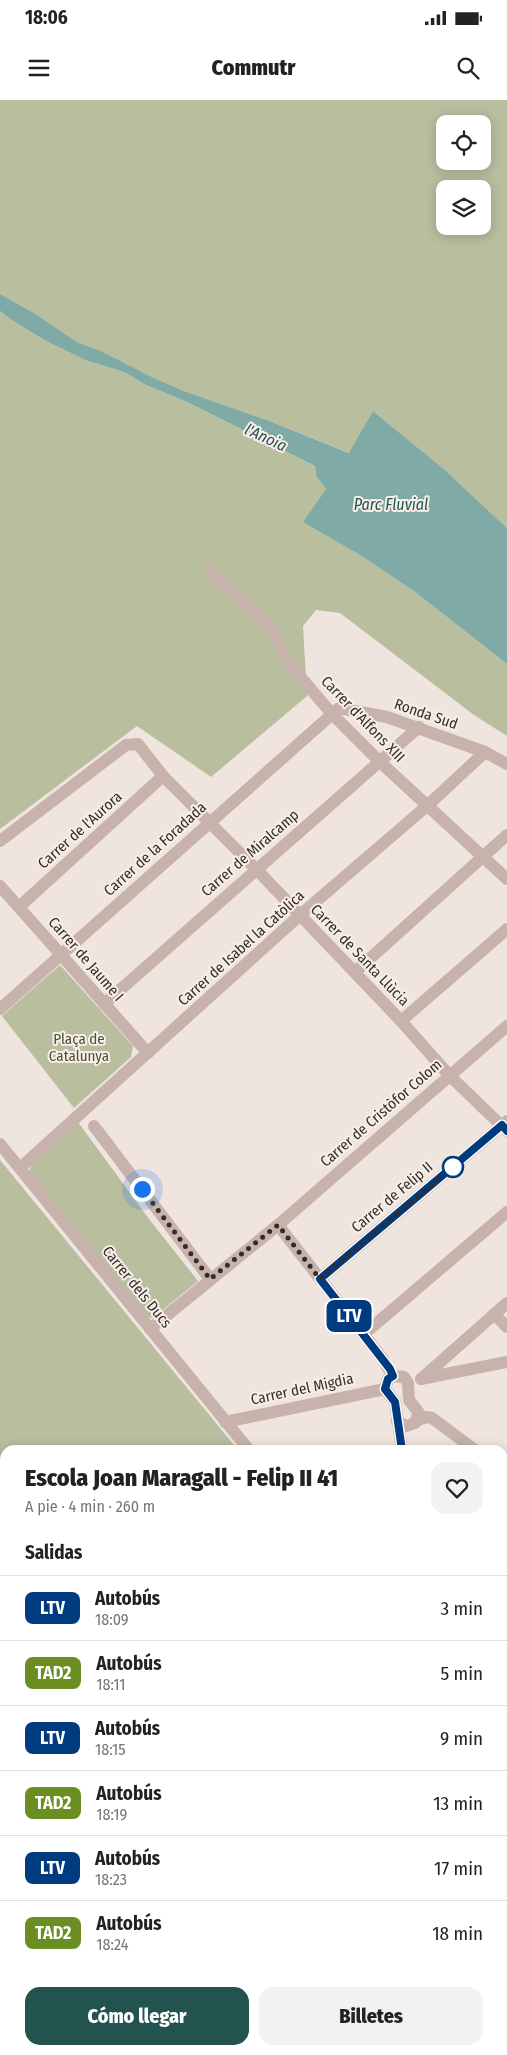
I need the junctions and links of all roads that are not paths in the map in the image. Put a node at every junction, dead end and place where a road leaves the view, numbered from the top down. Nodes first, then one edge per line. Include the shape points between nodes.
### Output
1 (210, 572) dead end
2 (333, 715) junction
3 (419, 727) junction
4 (485, 752) junction
5 (379, 761) junction
6 (507, 764) edge
7 (163, 776) junction
8 (428, 805) junction
9 (210, 822) junction
10 (507, 835) edge
11 (0, 841) edge
12 (483, 856) junction
13 (256, 868) junction
14 (507, 879) edge
15 (0, 886) edge
16 (19, 907) junction
17 (299, 916) junction
18 (507, 929) edge
19 (60, 956) junction
20 (355, 972) junction
21 (104, 1004) junction
22 (0, 1009) edge
23 (401, 1021) junction
24 (507, 1026) edge
25 (148, 1053) junction
26 (450, 1075) junction
27 (94, 1126) dead end
28 (505, 1126) edge
29 (0, 1144) edge
30 (20, 1168) junction
31 (507, 1212) edge
32 (278, 1225) junction
33 (210, 1279) junction
34 (320, 1279) junction
35 (507, 1303) edge
36 (494, 1314) junction
37 (507, 1327) edge
38 (150, 1329) junction
39 (364, 1334) junction
40 (507, 1362) edge
41 (393, 1376) junction
42 (421, 1379) junction
43 (408, 1383) junction
44 (385, 1389) junction
45 (397, 1421) junction
46 (225, 1422) junction
47 (416, 1422) junction
48 (245, 1445) edge
49 (402, 1445) edge
50 (405, 1445) edge
51 (468, 1445) edge

1 - 2 street, Carrer d'Alfons XIII via 268,623 290,665
2 - 3 street, Ronda Sud via 339,708 387,716
2 - 5 street, Carrer d'Alfons XIII
2 - 9 street, Carrer de la Foradada
3 - 4 street, Ronda Sud
3 - 5 street, Carrer de Miralcamp
4 - 6 street, Ronda Sud
4 - 8 street, Carrer de Isabel la Catòlica
5 - 8 street, Carrer d'Alfons XIII
5 - 13 street, Carrer de Miralcamp
7 - 9 street, Carrer de Santa Llùcia
7 - 11 street, Carrer de Santa Llùcia via 138,744 126,745
7 - 16 street, Carrer de l'Aurora
8 - 12 street, Carrer d'Alfons XIII
8 - 17 street, Carrer de Isabel la Catòlica
9 - 13 street, Carrer de Santa Llùcia
9 - 19 street, Carrer de la Foradada
10 - 12 street
12 - 14 street, Carrer d'Alfons XIII
12 - 20 street
13 - 17 street, Carrer de Santa Llùcia
13 - 21 street, Carrer de Miralcamp
15 - 16 street, Carrer de Jaume I
16 - 19 street, Carrer de Jaume I
17 - 20 street, Carrer de Santa Llùcia
17 - 25 street, Carrer de Isabel la Catòlica
18 - 23 street
19 - 21 street, Carrer de Jaume I
19 - 22 street, Carrer de la Foradada
20 - 23 street, Carrer de Santa Llùcia
21 - 25 street, Carrer de Jaume I
23 - 26 street, Carrer de Santa Llùcia
24 - 26 street, Carrer de Cristòfor Colom
25 - 30 street, Carrer de Isabel la Catòlica
26 - 28 street, Carrer de Santa Llùcia
26 - 32 street, Carrer de Cristòfor Colom
27 - 33 street
28 - 34 street, Carrer de Felip II
29 - 30 street, Carrer dels Ducs
30 - 38 street, Carrer dels Ducs
31 - 39 street
32 - 33 street, Carrer de Cristòfor Colom
32 - 34 street
33 - 38 street, Carrer de Cristòfor Colom
34 - 39 street
35 - 36 street
36 - 37 street
36 - 42 street
38 - 46 street, Carrer dels Ducs
39 - 41 street
40 - 42 street
41 - 43 street via 404,1377
41 - 44 street via 388,1379
42 - 43 street
43 - 47 street via 409,1400 419,1413
44 - 45 street via 395,1402
44 - 46 street, Carrer del Migdia
45 - 47 street via 407,1426
45 - 49 street
46 - 48 street, Carrer dels Ducs
47 - 50 street
47 - 51 street via 432,1418

